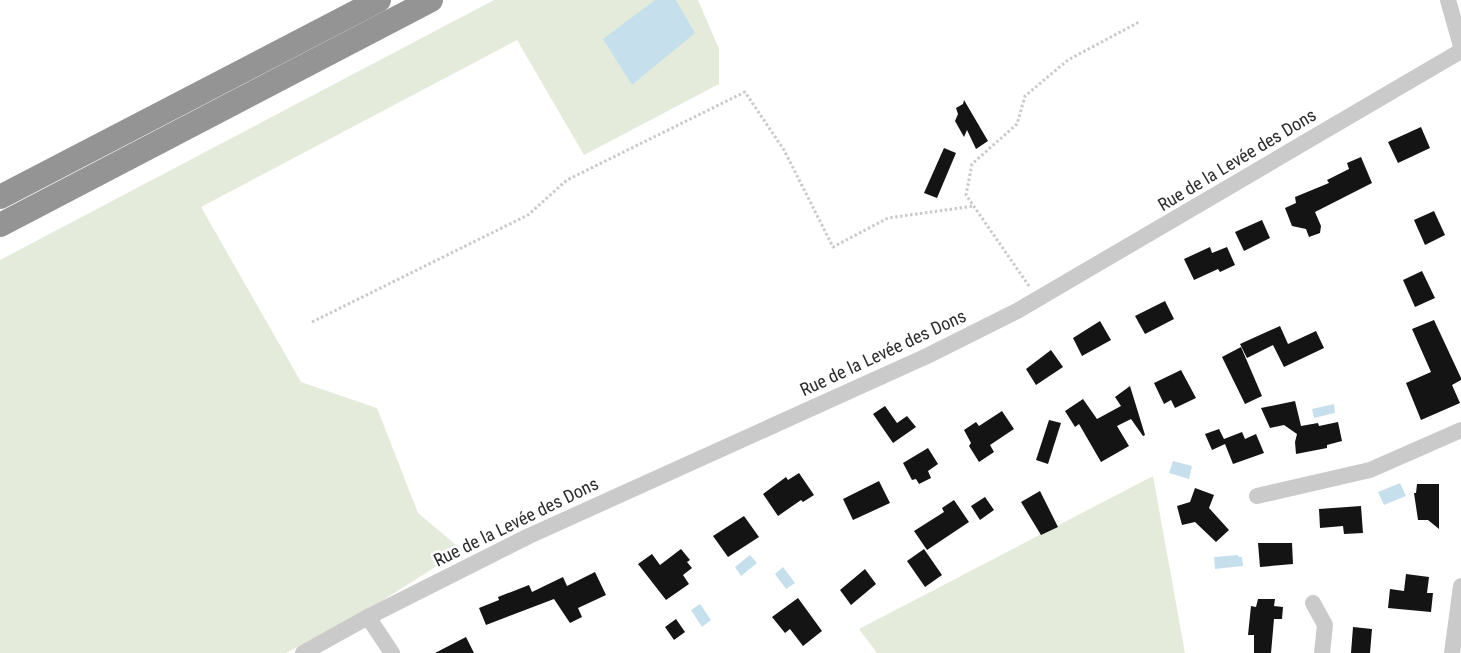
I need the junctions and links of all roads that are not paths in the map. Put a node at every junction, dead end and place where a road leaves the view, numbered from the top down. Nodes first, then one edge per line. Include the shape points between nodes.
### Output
1 (379, 0) edge
2 (431, 0) edge
3 (1448, 0) edge
4 (1461, 46) edge
5 (1461, 51) edge
6 (0, 197) edge
7 (0, 225) edge
8 (1461, 430) edge
9 (1257, 496) dead end
10 (1461, 586) edge
11 (1313, 603) dead end
12 (368, 618) junction
13 (303, 653) edge
14 (392, 653) edge
15 (1322, 653) edge
16 (1452, 653) edge

1 - 6 highway
2 - 7 highway
3 - 4 street
5 - 12 street, Rue de la Levée des Dons via 1038,299 927,356 529,536
8 - 9 street via 1370,470
10 - 16 street
11 - 15 street via 1325,625
12 - 13 street, Rue de la Levée des Dons
12 - 14 street

